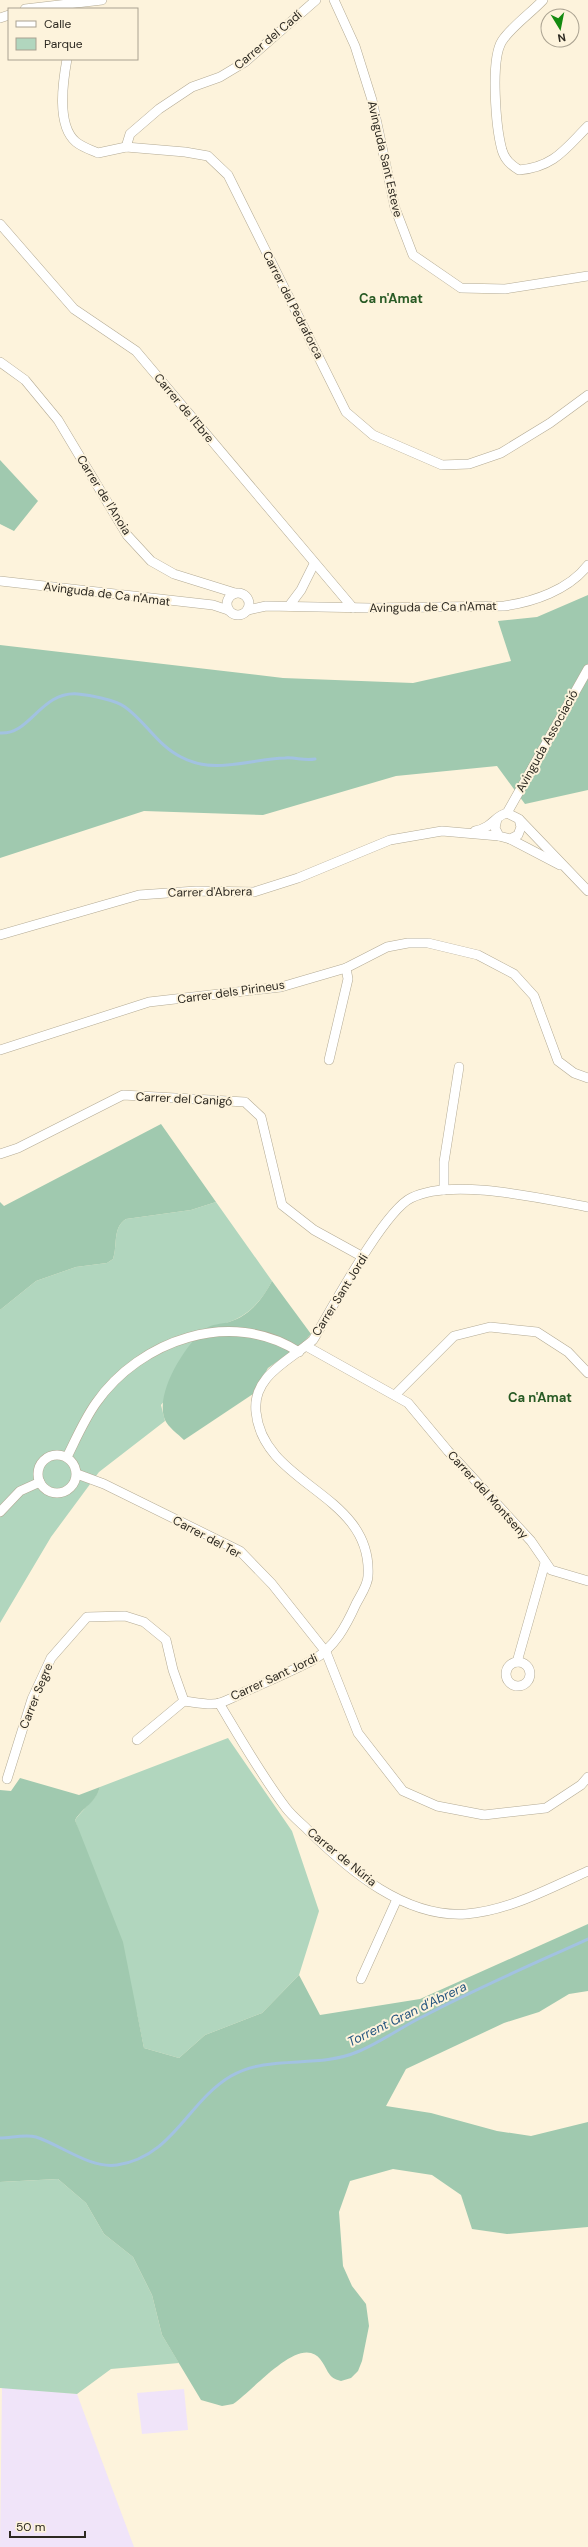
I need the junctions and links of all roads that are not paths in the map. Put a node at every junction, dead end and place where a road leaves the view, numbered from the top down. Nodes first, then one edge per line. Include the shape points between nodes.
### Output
1 (102, 0) edge
2 (316, 0) edge
3 (334, 0) edge
4 (544, 0) edge
5 (86, 5) edge
6 (40, 8) edge
7 (67, 60) edge
8 (588, 126) edge
9 (126, 147) junction
10 (0, 224) edge
11 (588, 276) edge
12 (0, 362) edge
13 (588, 395) edge
14 (314, 564) junction
15 (588, 565) edge
16 (0, 581) edge
17 (232, 596) junction
18 (248, 598) junction
19 (213, 605) junction
20 (266, 606) junction
21 (289, 606) junction
22 (353, 608) junction
23 (228, 610) junction
24 (248, 610) junction
25 (588, 669) edge
26 (507, 813) junction
27 (496, 819) junction
28 (519, 819) junction
29 (464, 833) junction
30 (499, 836) junction
31 (510, 839) junction
32 (568, 870) junction
33 (588, 891) edge
34 (0, 935) edge
35 (346, 968) junction
36 (0, 1050) edge
37 (329, 1060) dead end
38 (459, 1067) dead end
39 (588, 1078) edge
40 (0, 1154) edge
41 (444, 1190) junction
42 (588, 1207) edge
43 (363, 1257) junction
44 (303, 1349) junction
45 (588, 1373) edge
46 (395, 1395) junction
47 (67, 1457) junction
48 (77, 1474) junction
49 (40, 1482) junction
50 (0, 1512) edge
51 (545, 1563) junction
52 (588, 1581) edge
53 (326, 1652) junction
54 (517, 1662) dead end
55 (184, 1701) junction
56 (219, 1703) junction
57 (137, 1740) dead end
58 (588, 1777) edge
59 (7, 1779) dead end
60 (588, 1871) edge
61 (397, 1899) junction
62 (361, 1979) dead end

1 - 5 street
2 - 9 street, Carrer del Cadí via 245,62 220,78 192,87 159,109 130,134
3 - 11 street, Avinguda Sant Esteve via 358,52 372,100 395,208 413,255 461,288 505,289
4 - 8 street via 502,41 495,62 502,150 508,162 519,170 534,169 553,161
5 - 6 street
7 - 9 street, Carrer del Pedraforca via 61,92 65,121 76,141 98,154
9 - 13 street, Carrer del Pedraforca via 208,156 228,175 346,412 374,435 442,465 469,464 501,453 550,423
10 - 14 street, Carrer de l'Ebre via 74,309 136,351
12 - 17 street, Carrer de l'Anoia via 25,380 58,420 127,535 151,560 174,574
14 - 21 street via 301,590
14 - 22 street, Carrer de l'Ebre
15 - 22 street, Avinguda de Ca n'Amat via 567,583 547,595 525,603 449,608
16 - 19 street, Avinguda de Ca n'Amat
17 - 18 street via 242,594
17 - 19 street
17 - 23 street via 227,606
18 - 20 street, Avinguda de Ca n'Amat
18 - 24 street
19 - 23 street, Avinguda de Ca n'Amat
20 - 21 street, Avinguda de Ca n'Amat
20 - 24 street, Avinguda de Ca n'Amat
21 - 22 street, Avinguda de Ca n'Amat
23 - 24 street via 238,616
25 - 26 street, Avinguda Associació
26 - 27 street
26 - 28 street
27 - 29 street, Carrer d'Abrera via 488,828
27 - 30 street via 495,828
28 - 31 street via 520,831
28 - 32 street
29 - 30 street, Carrer d'Abrera
29 - 34 street, Carrer d'Abrera via 442,831 390,840 298,878 254,892 196,891 139,895
30 - 31 street
31 - 32 street
32 - 33 street
35 - 36 street, Carrer dels Pirineus via 281,987 149,1002
35 - 37 street via 348,979
35 - 39 street, Carrer dels Pirineus via 387,947 408,943 428,943 478,955 514,974 534,996 558,1060 574,1073
38 - 41 street via 444,1162
40 - 43 street, Carrer del Canigó via 18,1148 123,1095 246,1102 261,1117 282,1205 314,1230
41 - 42 street, Carrer Sant Jordi via 474,1190
41 - 43 street, Carrer Sant Jordi via 434,1189 410,1198 385,1222
43 - 44 street, Carrer Sant Jordi via 313,1340
44 - 46 street, Carrer del Montseny
44 - 47 street, Carrer del Montseny via 266,1335 233,1331 189,1337 158,1349 132,1365 107,1390 88,1416
44 - 53 street, Carrer Sant Jordi via 272,1369 259,1392 255,1411 262,1437 282,1464 341,1509 360,1534 366,1555 368,1577 350,1618
45 - 46 street via 568,1352 537,1332 490,1327 454,1336
46 - 51 street, Carrer del Montseny via 408,1403 448,1451 531,1541
47 - 48 street via 74,1464
47 - 49 street via 56,1454 44,1459 38,1470
48 - 49 street via 72,1486 61,1493 48,1491
48 - 53 street, Carrer del Ter via 124,1494 240,1552 272,1584
49 - 50 street via 20,1491
51 - 52 street, Carrer del Montseny via 551,1570
51 - 54 street
53 - 56 street, Carrer Sant Jordi
53 - 58 street, Carrer del Ter via 358,1733 403,1791 437,1806 484,1815 546,1808 581,1785
55 - 56 street
55 - 57 street
55 - 59 street, Carrer Segre via 166,1640 144,1622 125,1616 87,1617 51,1658 32,1699
56 - 61 street, Carrer de Núria via 286,1808 328,1849 363,1877
60 - 61 street, Carrer de Núria via 510,1904 466,1914 442,1913
61 - 62 street

